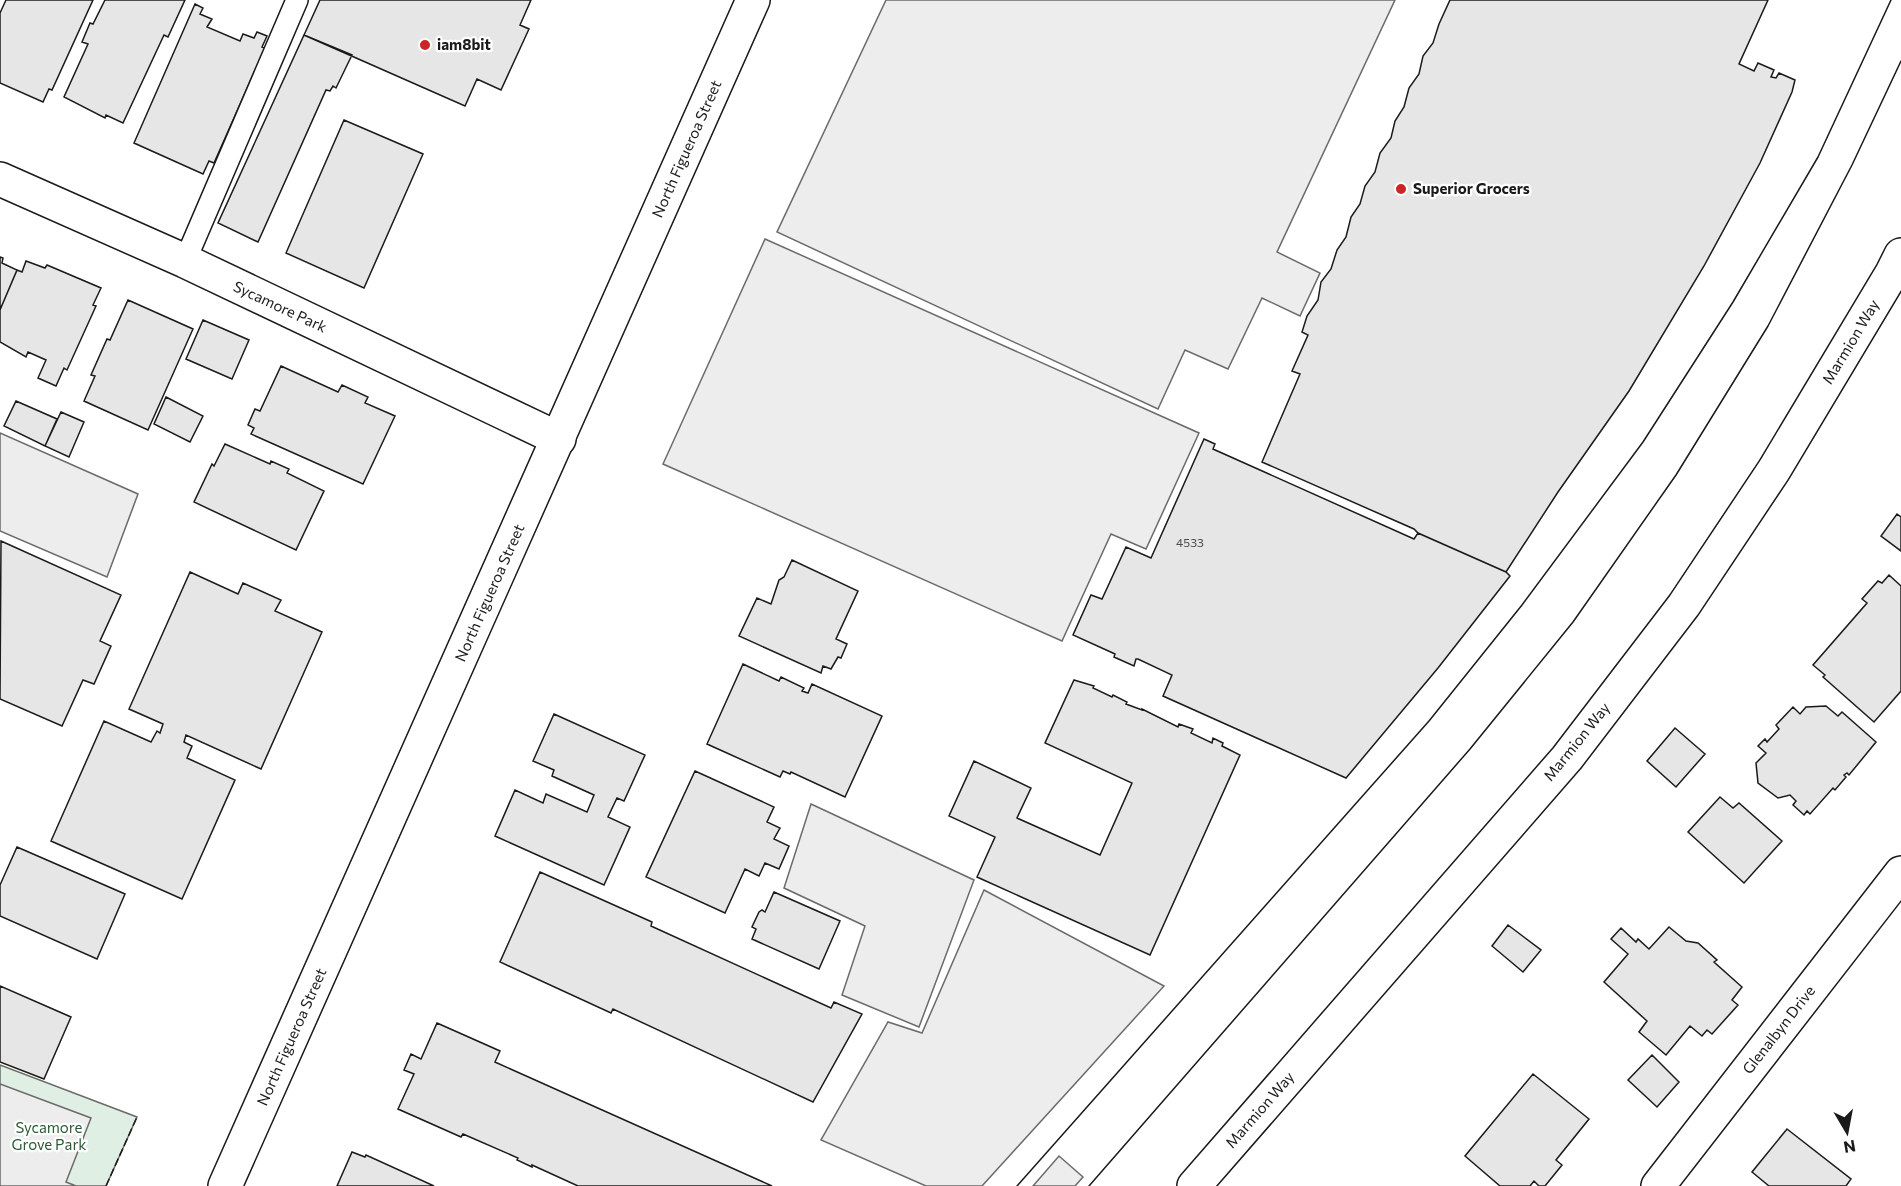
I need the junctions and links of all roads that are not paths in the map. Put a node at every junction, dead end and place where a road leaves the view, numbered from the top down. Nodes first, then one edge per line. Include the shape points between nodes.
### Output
1 (297, 0) edge
2 (753, 0) edge
3 (0, 179) edge
4 (1901, 255) edge
5 (185, 261) junction
6 (559, 439) junction
7 (1901, 873) edge
8 (225, 1186) edge
9 (1194, 1186) edge
10 (1658, 1186) edge

1 - 5 lane
2 - 6 street, North Figueroa Street
3 - 5 street, Sycamore Park
4 - 9 street, Marmion Way via 1774,470 1684,605 1567,758
5 - 6 street, Sycamore Park
6 - 8 street, North Figueroa Street
7 - 10 street, Glenalbyn Drive

